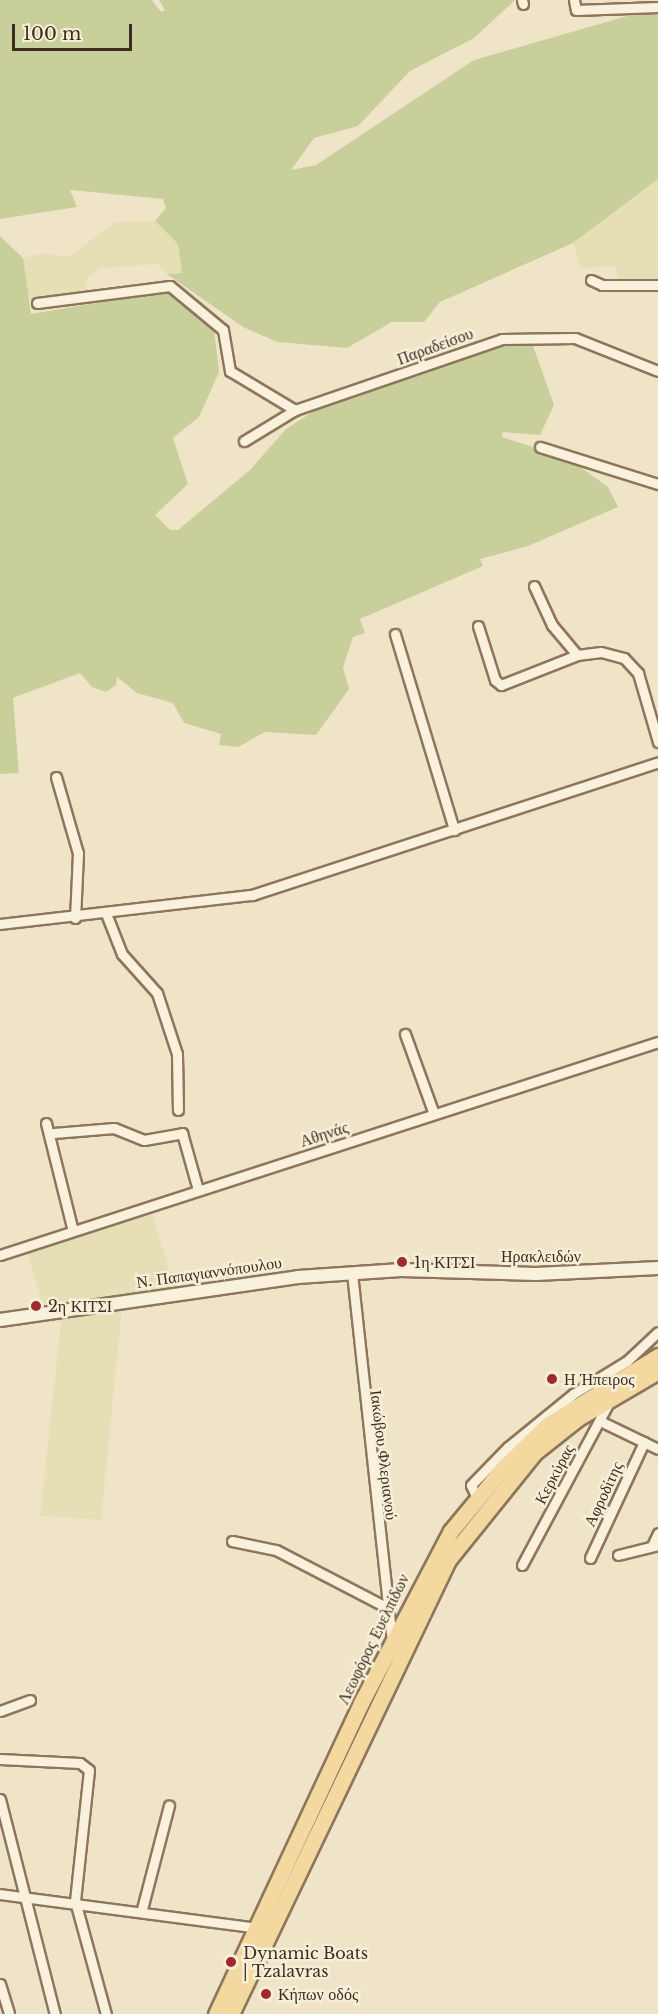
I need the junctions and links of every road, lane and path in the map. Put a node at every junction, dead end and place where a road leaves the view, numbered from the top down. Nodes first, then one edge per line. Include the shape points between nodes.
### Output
1 (635, 2) edge
2 (575, 5) edge
3 (658, 7) edge
4 (591, 280) dead end
5 (658, 285) edge
6 (38, 303) dead end
7 (658, 371) edge
8 (295, 410) junction
9 (244, 441) dead end
10 (540, 447) dead end
11 (658, 484) edge
12 (534, 586) dead end
13 (478, 626) dead end
14 (395, 634) dead end
15 (577, 655) junction
16 (658, 741) edge
17 (658, 762) edge
18 (56, 777) dead end
19 (454, 830) junction
20 (107, 916) junction
21 (75, 918) junction
22 (0, 924) edge
23 (405, 1034) dead end
24 (658, 1042) edge
25 (178, 1110) dead end
26 (434, 1114) junction
27 (46, 1123) dead end
28 (54, 1133) dead end
29 (198, 1190) junction
30 (73, 1231) junction
31 (0, 1255) edge
32 (658, 1268) edge
33 (352, 1274) junction
34 (0, 1320) edge
35 (658, 1332) edge
36 (658, 1356) edge
37 (658, 1371) edge
38 (611, 1397) junction
39 (600, 1421) junction
40 (644, 1442) junction
41 (658, 1449) edge
42 (477, 1498) junction
43 (658, 1533) edge
44 (232, 1541) dead end
45 (655, 1546) edge
46 (618, 1555) dead end
47 (590, 1558) dead end
48 (522, 1565) dead end
49 (388, 1608) junction
50 (392, 1640) junction
51 (30, 1700) dead end
52 (0, 1711) edge
53 (0, 1760) edge
54 (0, 1799) edge
55 (169, 1805) dead end
56 (0, 1894) edge
57 (21, 1895) junction
58 (75, 1901) junction
59 (142, 1909) junction
60 (257, 1928) junction
61 (0, 1984) edge
62 (9, 2014) edge
63 (55, 2014) edge
64 (106, 2014) edge
65 (216, 2014) edge
66 (231, 2014) edge

1 - 2 street
1 - 3 street
4 - 5 street via 602,285
6 - 8 street via 170,286 223,330 230,371
7 - 8 street, Παραδείσου via 575,338 502,339
8 - 9 street, Παραδείσου
10 - 11 street
12 - 15 street via 552,626
13 - 15 street via 495,680 501,685
14 - 19 street
15 - 16 street via 601,652 624,658 638,673
17 - 19 street
18 - 21 street via 78,854
19 - 20 street via 252,896
20 - 21 street
20 - 25 street via 122,954 157,993 177,1054
21 - 22 street
23 - 26 street
24 - 26 street, Αθηνάς
26 - 29 street, Αθηνάς
27 - 30 street
28 - 29 street via 114,1128 144,1140 182,1133
29 - 30 street, Αθηνάς
30 - 31 street, Αθηνάς
32 - 33 street, Ηρακλειδών
33 - 34 street, Ν. Παπαγιαννόπουλου via 205,1288
33 - 49 street, Ιακώβου Φλεριανού
35 - 42 street via 627,1361 573,1394 508,1447 471,1485
36 - 42 main road, Λεωφόρος Ευελπίδων via 547,1425
37 - 38 main road, Λεωφόρος Ευελπίδων
38 - 39 street, Κερκύρας
38 - 66 main road, Λεωφόρος Ευελπίδων via 534,1453 448,1560
39 - 40 street
39 - 48 street, Κερκύρας
40 - 41 street
40 - 47 street, Αφροδίτης
42 - 50 main road, Λεωφόρος Ευελπίδων via 437,1554
43 - 45 street
44 - 49 street via 276,1550
45 - 46 street
49 - 50 street, Ιακώβου Φλεριανού
50 - 60 main road, Λεωφόρος Ευελπίδων
51 - 52 street
53 - 58 street via 80,1763 89,1770
54 - 57 street
55 - 59 street
56 - 57 street
57 - 58 street
57 - 63 street
58 - 59 street
58 - 64 street
59 - 60 street
60 - 65 main road, Λεωφόρος Ευελπίδων
61 - 62 street

